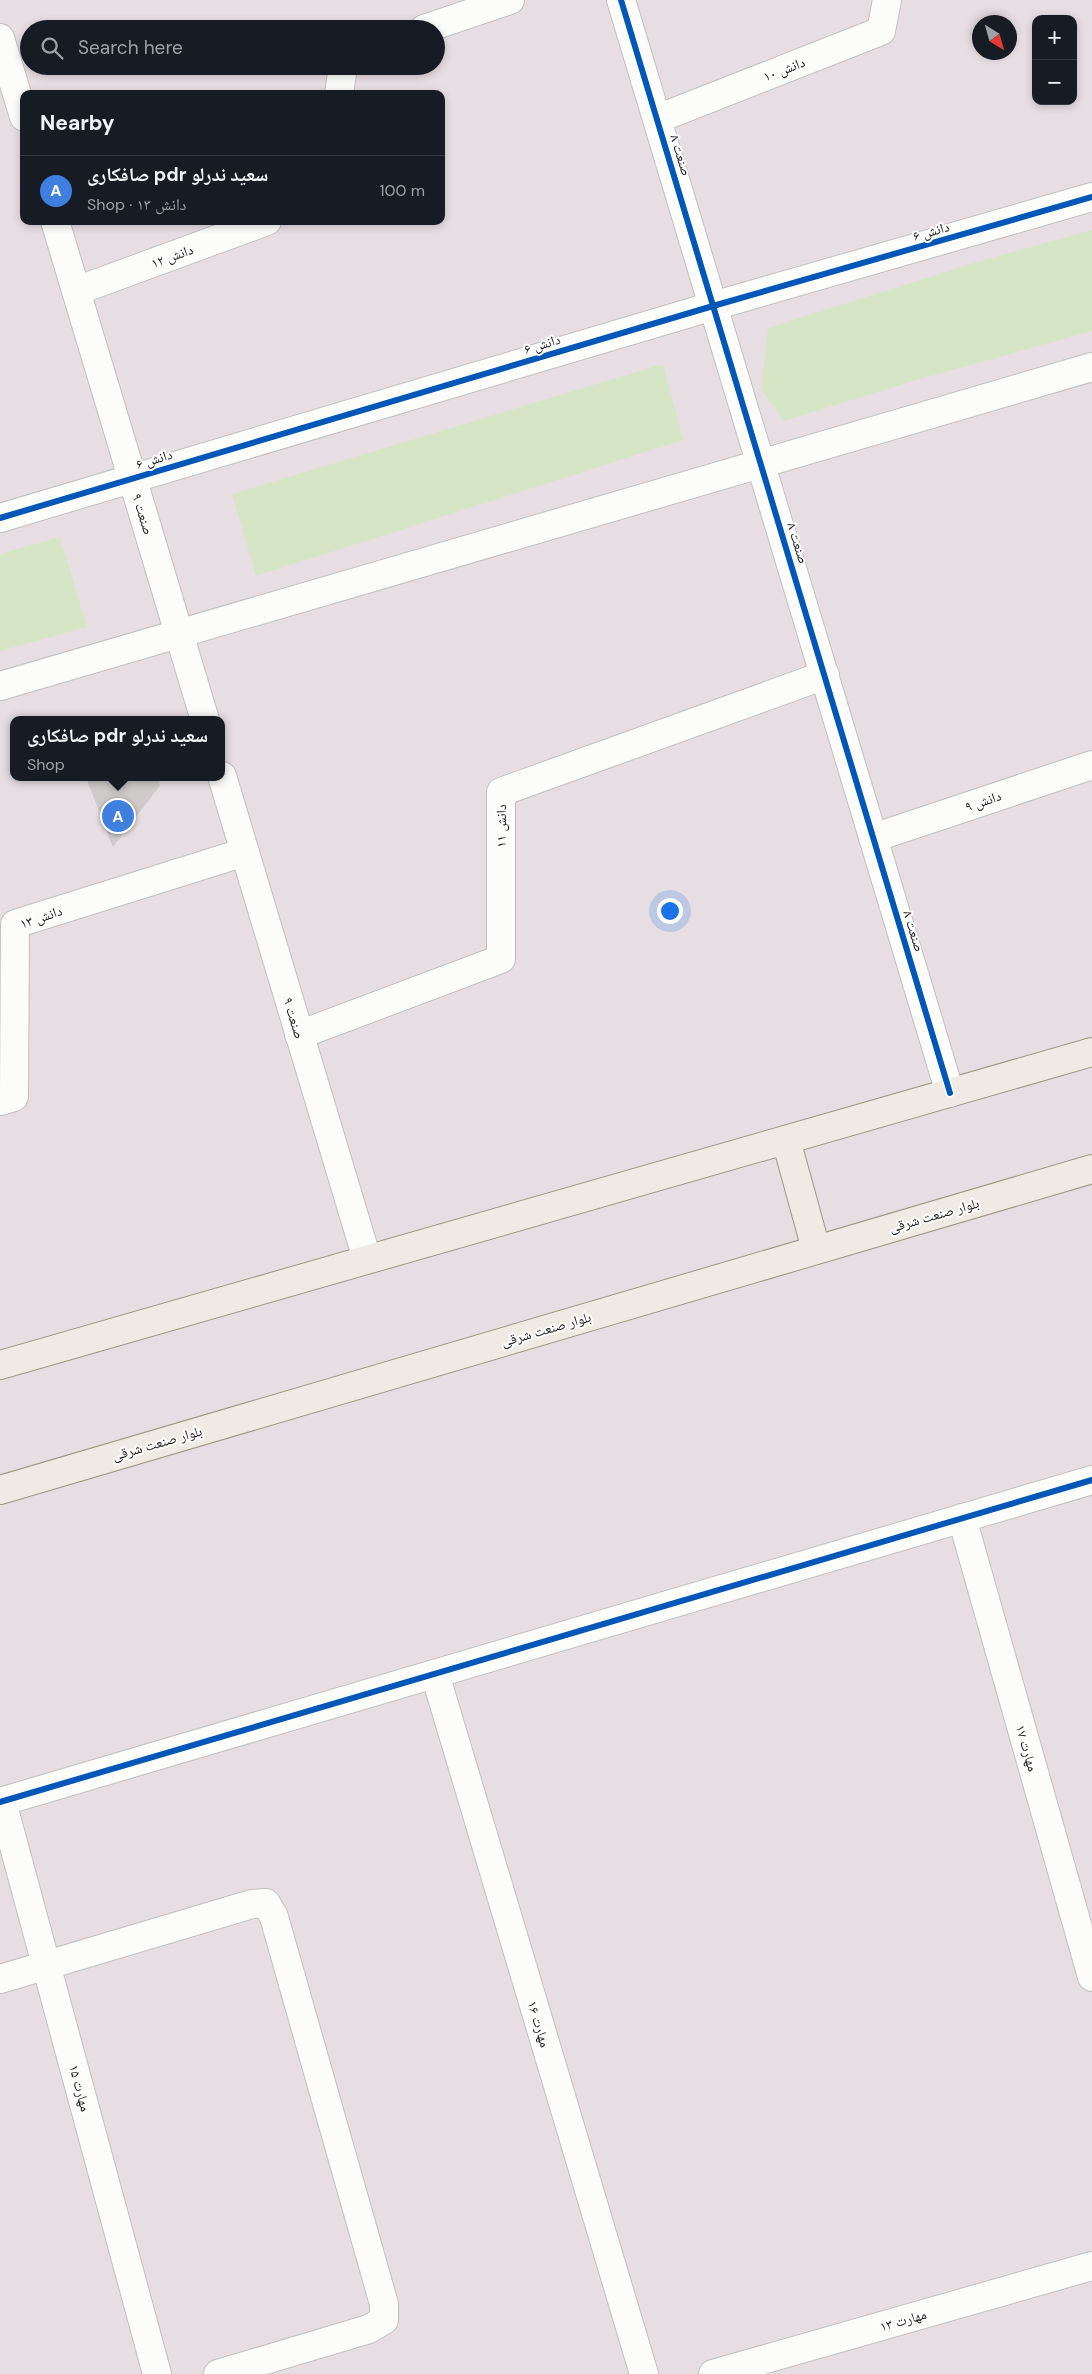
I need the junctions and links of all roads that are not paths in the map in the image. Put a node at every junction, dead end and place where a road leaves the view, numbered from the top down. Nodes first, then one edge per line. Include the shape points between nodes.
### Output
1 (510, 0) edge
2 (621, 0) edge
3 (887, 0) edge
4 (445, 22) edge
5 (0, 38) edge
6 (342, 75) edge
7 (340, 90) edge
8 (15, 114) edge
9 (657, 119) junction
10 (1092, 197) edge
11 (56, 225) edge
12 (256, 225) edge
13 (76, 291) junction
14 (713, 306) junction
15 (1092, 367) edge
16 (761, 465) junction
17 (132, 478) junction
18 (0, 518) edge
19 (179, 634) junction
20 (824, 675) junction
21 (0, 686) edge
22 (204, 716) edge
23 (1092, 765) edge
24 (224, 781) edge
25 (873, 838) junction
26 (245, 852) junction
27 (299, 1035) junction
28 (1092, 1052) edge
29 (950, 1092) junction
30 (0, 1101) edge
31 (786, 1140) junction
32 (1092, 1169) edge
33 (816, 1249) junction
34 (367, 1259) junction
35 (0, 1365) edge
36 (1092, 1480) edge
37 (0, 1490) edge
38 (962, 1518) junction
39 (435, 1674) junction
40 (1, 1802) edge
41 (47, 1964) junction
42 (1092, 1977) edge
43 (0, 1979) edge
44 (1092, 2266) edge
45 (157, 2374) edge
46 (218, 2374) edge
47 (644, 2374) edge
48 (714, 2374) edge

1 - 4 street
2 - 9 street, صنعت ۸
3 - 9 street, دانش ۱۰ via 881,31
5 - 8 street
6 - 7 street
9 - 14 street, صنعت ۸
10 - 14 street, دانش ۶
11 - 13 street, صنعت ۹
12 - 13 street, دانش ۱۲
13 - 17 street, صنعت ۹
14 - 16 street, صنعت ۸
14 - 17 street, دانش ۶
15 - 16 street
16 - 19 street
16 - 20 street, صنعت ۸
17 - 18 street, دانش ۶
17 - 19 street, صنعت ۹
19 - 21 street
19 - 22 street, صنعت ۹
20 - 25 street, صنعت ۸
20 - 27 street, دانش ۱۱ via 501,792 501,959
23 - 25 street, دانش ۹
24 - 26 street, صنعت ۹
25 - 29 street, صنعت ۸
26 - 27 street, صنعت ۹
26 - 30 street, دانش ۱۳ via 15,924 14,1096
27 - 34 street, صنعت ۹
28 - 29 main road
29 - 31 main road
31 - 33 main road
31 - 34 main road
32 - 33 main road, بلوار صنعت شرقی
33 - 37 main road, بلوار صنعت شرقی
34 - 35 main road
36 - 38 street
38 - 39 street
38 - 42 street, مهارت ۱۷
39 - 40 street
39 - 47 street, مهارت ۱۶
40 - 41 street, مهارت ۱۵
41 - 43 street
41 - 45 street, مهارت ۱۵
41 - 46 street via 252,1904 266,1903 274,1917 384,2304 384,2320 369,2329
44 - 48 street, مهارت ۱۳

